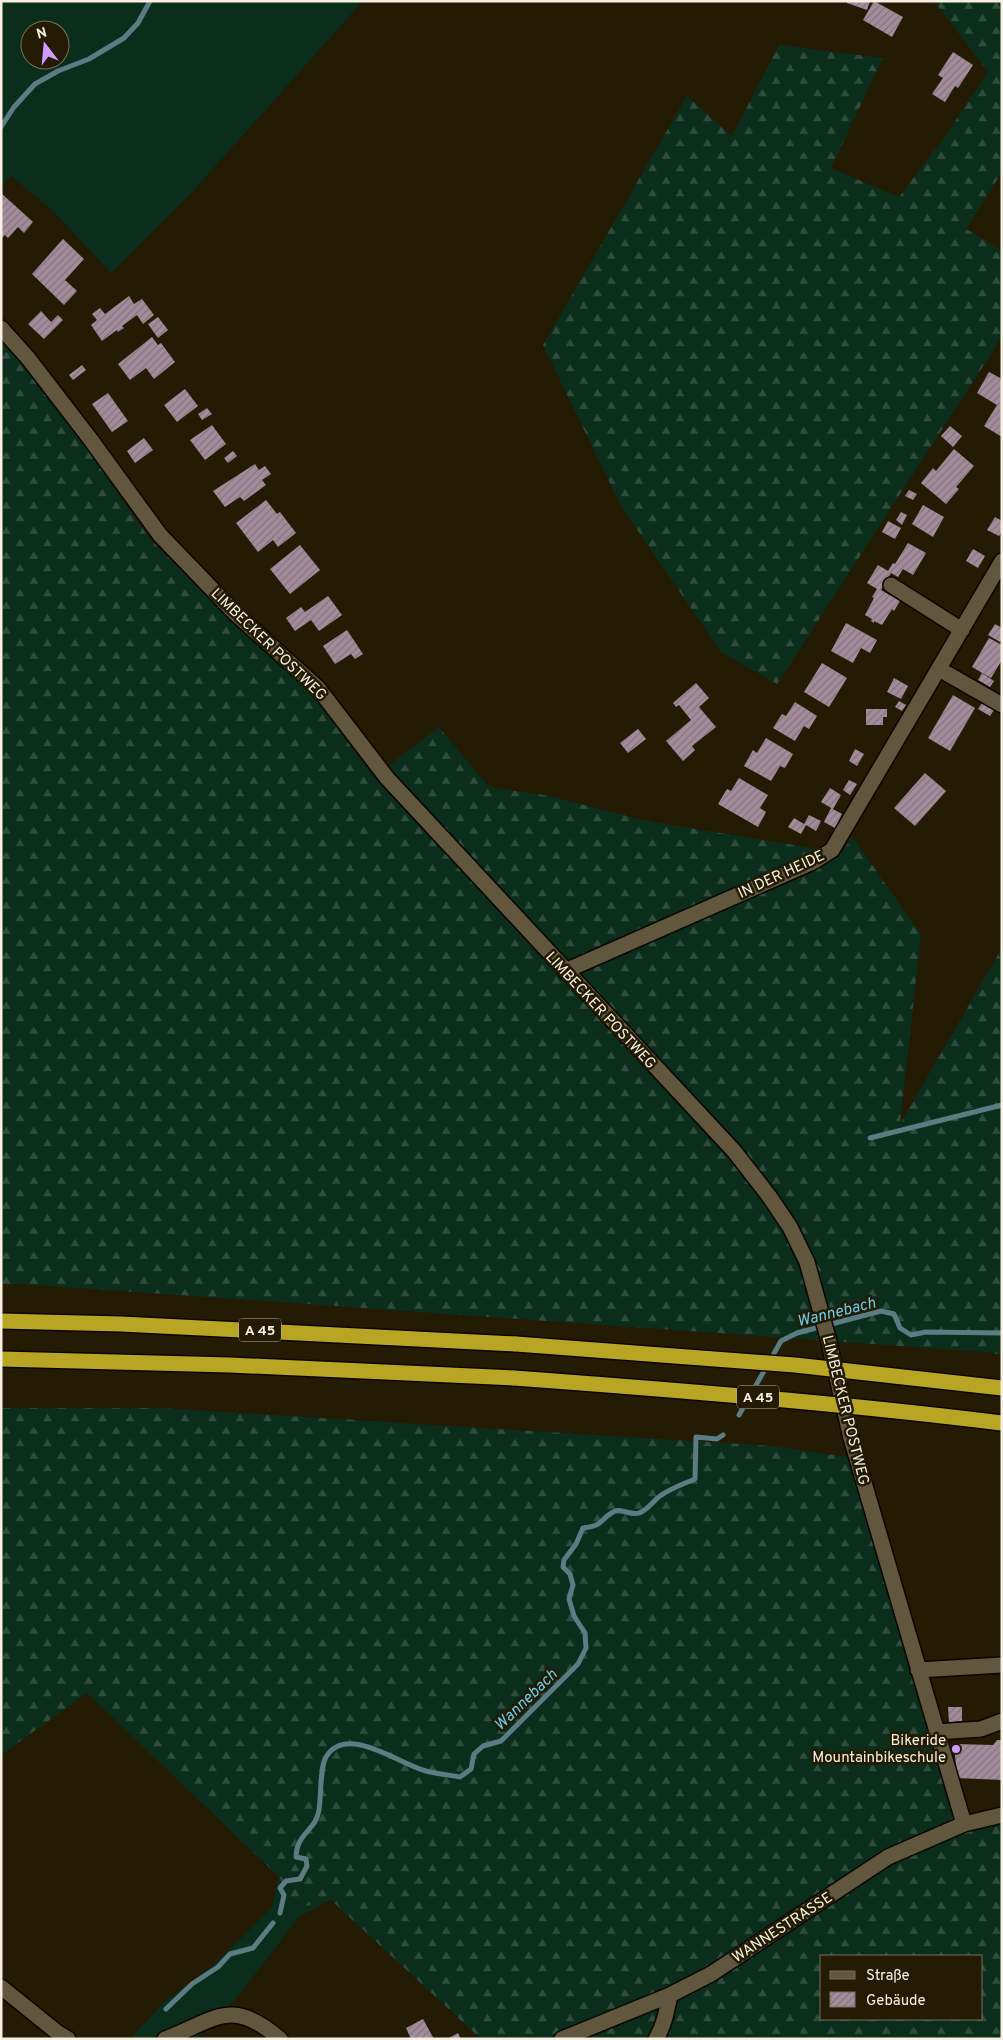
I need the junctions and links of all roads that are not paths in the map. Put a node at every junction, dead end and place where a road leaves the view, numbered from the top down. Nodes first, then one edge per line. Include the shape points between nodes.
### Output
1 (1, 328) edge
2 (1002, 561) edge
3 (891, 585) dead end
4 (962, 630) junction
5 (939, 669) junction
6 (1002, 705) edge
7 (565, 971) junction
8 (1, 1321) edge
9 (1, 1359) edge
10 (1002, 1388) edge
11 (1002, 1423) edge
12 (1002, 1665) edge
13 (918, 1670) junction
14 (1002, 1721) edge
15 (936, 1732) junction
16 (1002, 1815) edge
17 (964, 1824) junction
18 (1, 1987) edge
19 (670, 1995) junction
20 (68, 2039) edge
21 (165, 2039) edge
22 (280, 2039) edge
23 (562, 2039) edge
24 (656, 2039) edge

1 - 7 street, LIMBECKER POSTWEG via 91,440 160,535 236,614 318,688 387,778
2 - 4 street, IN DER HEIDE
3 - 4 street
4 - 5 street, IN DER HEIDE
5 - 6 street
5 - 7 street, IN DER HEIDE via 832,850 813,862
7 - 13 street, LIMBECKER POSTWEG via 734,1151 769,1196 800,1245 828,1338 850,1438
8 - 10 highway, A 45, bridge via 516,1344 795,1365
9 - 11 highway, A 45, bridge via 514,1378 676,1389
12 - 13 street
13 - 15 street, LIMBECKER POSTWEG
14 - 15 street via 981,1729
15 - 17 street, LIMBECKER POSTWEG
16 - 17 street, WANNESTRASSE
17 - 19 street, WANNESTRASSE via 888,1857 711,1974
18 - 20 street
19 - 23 street, WANNESTRASSE
19 - 24 street
21 - 22 street via 225,2014 238,2014 252,2018

